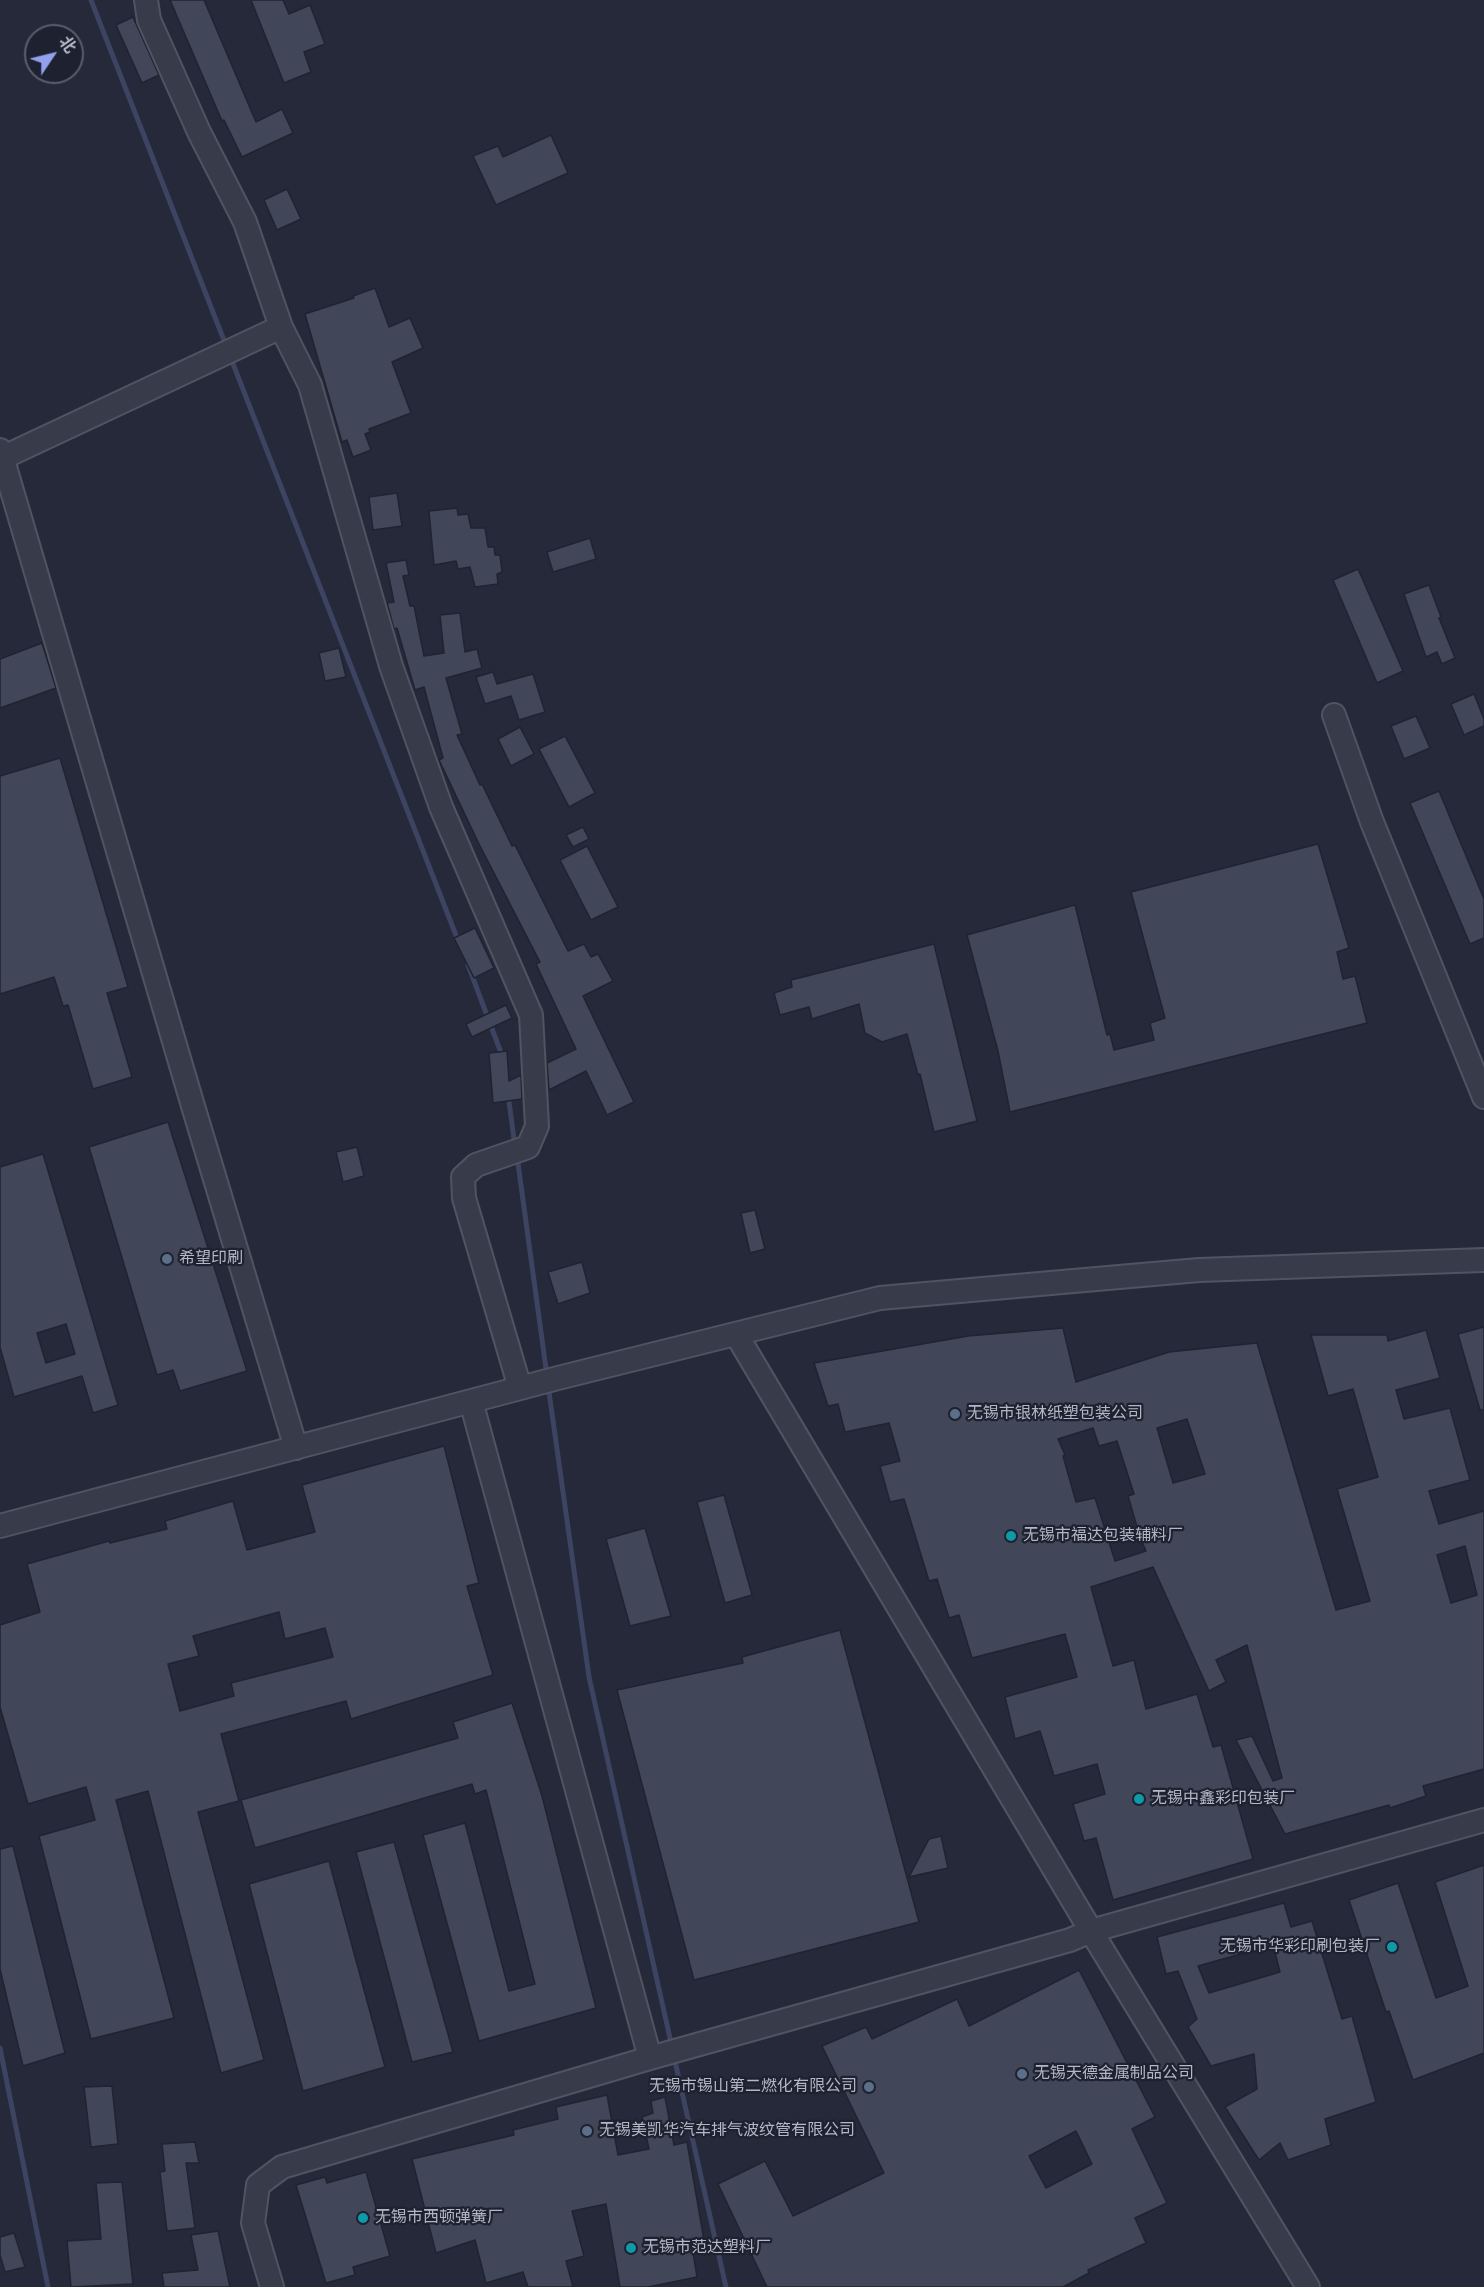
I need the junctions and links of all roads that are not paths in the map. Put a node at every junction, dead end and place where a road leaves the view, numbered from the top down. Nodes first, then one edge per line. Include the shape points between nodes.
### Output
1 (146, 0) edge
2 (281, 327) junction
3 (1, 454) edge
4 (1334, 715) dead end
5 (1484, 1097) edge
6 (1484, 1260) edge
7 (736, 1334) junction
8 (528, 1386) junction
9 (471, 1401) junction
10 (296, 1448) junction
11 (0, 1526) edge
12 (1484, 1820) edge
13 (1090, 1931) junction
14 (655, 2056) junction
15 (272, 2287) edge
16 (1308, 2287) edge

1 - 2 street via 149,20 245,222
2 - 3 street
2 - 8 street via 310,386 391,666 441,807 531,1015 537,1126 528,1147 476,1166 463,1177 464,1198
3 - 10 street
4 - 5 street via 1372,822
6 - 7 street via 1199,1270 880,1298
7 - 8 street
7 - 13 street
8 - 9 street
9 - 10 street
9 - 14 street
10 - 11 street
12 - 13 street
13 - 14 street via 1070,1940
13 - 16 street
14 - 15 street via 282,2167 258,2185 253,2223

